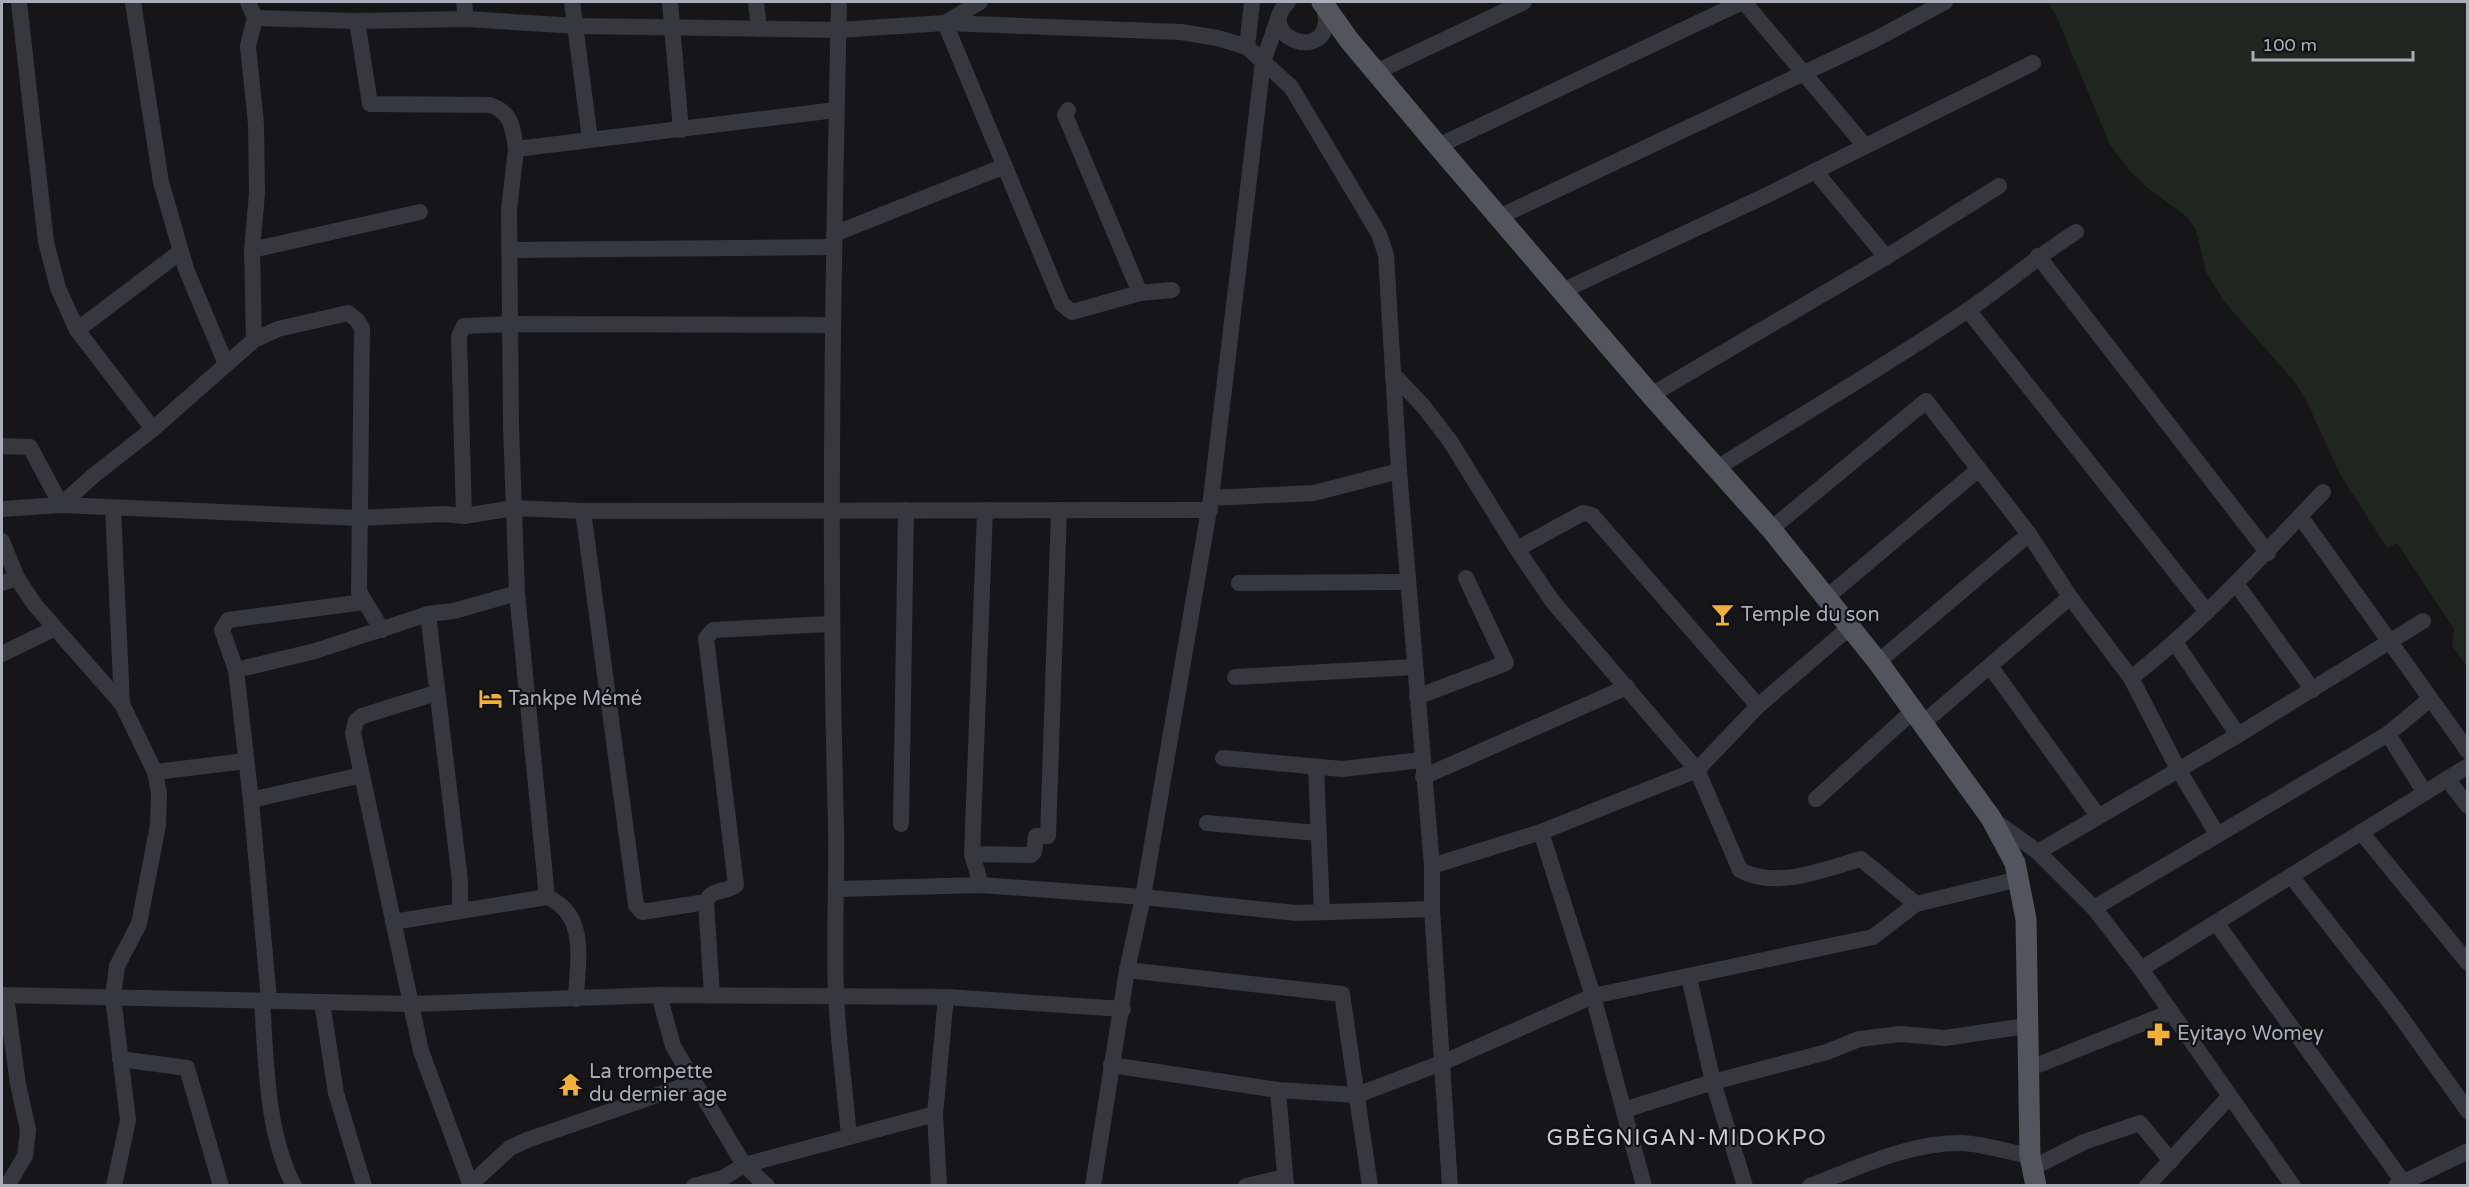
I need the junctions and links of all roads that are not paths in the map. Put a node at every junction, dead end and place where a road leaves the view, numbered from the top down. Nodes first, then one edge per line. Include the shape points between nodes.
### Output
1 (19, 2) edge
2 (134, 2) edge
3 (248, 2) edge
4 (464, 2) edge
5 (572, 2) edge
6 (670, 2) edge
7 (756, 2) edge
8 (838, 2) edge
9 (980, 2) edge
10 (1252, 2) edge
11 (1524, 2) edge
12 (1743, 2) edge
13 (1945, 2) edge
14 (1321, 3) edge
15 (1284, 7) edge
16 (255, 18) junction
17 (466, 19) junction
18 (357, 21) junction
19 (945, 23) junction
20 (577, 26) junction
21 (673, 29) junction
22 (759, 29) junction
23 (838, 30) junction
24 (1247, 47) junction
25 (1263, 62) junction
26 (2033, 63) dead end
27 (1376, 72) junction
28 (1802, 73) junction
29 (836, 110) junction
30 (1068, 110) dead end
31 (681, 130) junction
32 (590, 139) junction
33 (1438, 146) junction
34 (1865, 146) junction
35 (516, 149) junction
36 (1005, 166) junction
37 (1815, 171) junction
38 (1999, 186) dead end
39 (420, 212) dead end
40 (1499, 217) junction
41 (2076, 232) dead end
42 (834, 240) junction
43 (252, 250) junction
44 (510, 250) junction
45 (180, 252) junction
46 (2038, 256) junction
47 (1886, 257) junction
48 (1172, 290) dead end
49 (1562, 291) junction
50 (1140, 293) junction
51 (1968, 310) junction
52 (511, 324) junction
53 (832, 325) junction
54 (77, 330) junction
55 (254, 339) junction
56 (226, 364) junction
57 (1393, 374) junction
58 (1651, 395) junction
59 (153, 429) junction
60 (2, 446) edge
61 (1717, 468) junction
62 (1979, 470) junction
63 (1398, 471) junction
64 (2323, 492) dead end
65 (1210, 504) junction
66 (61, 506) junction
67 (113, 508) junction
68 (514, 508) junction
69 (2, 509) edge
70 (833, 510) junction
71 (906, 510) junction
72 (985, 510) junction
73 (1059, 510) junction
74 (583, 511) junction
75 (464, 516) junction
76 (2300, 516) junction
77 (359, 518) junction
78 (1772, 529) junction
79 (2029, 534) junction
80 (2, 541) edge
81 (1516, 549) junction
82 (2268, 553) junction
83 (1466, 578) dead end
84 (9, 581) edge
85 (1407, 582) junction
86 (1239, 583) dead end
87 (2237, 585) junction
88 (517, 593) junction
89 (1827, 597) junction
90 (2070, 597) junction
91 (364, 602) junction
92 (2207, 612) junction
93 (428, 614) junction
94 (2423, 621) dead end
95 (830, 624) junction
96 (1850, 627) junction
97 (55, 628) junction
98 (382, 630) junction
99 (2390, 643) junction
100 (2176, 644) junction
101 (2, 654) edge
102 (1878, 662) junction
103 (1990, 666) junction
104 (1414, 667) junction
105 (236, 670) junction
106 (1235, 677) dead end
107 (2131, 678) junction
108 (1627, 687) junction
109 (2313, 690) junction
110 (436, 693) junction
111 (1416, 697) junction
112 (2430, 699) junction
113 (122, 704) junction
114 (1758, 706) junction
115 (1918, 718) junction
116 (2388, 734) junction
117 (2238, 735) junction
118 (2468, 751) edge
119 (1222, 758) dead end
120 (246, 761) junction
121 (2468, 766) edge
122 (1316, 768) junction
123 (1422, 768) junction
124 (2178, 769) junction
125 (1697, 770) junction
126 (154, 772) junction
127 (362, 775) junction
128 (2447, 779) junction
129 (2425, 793) junction
130 (1816, 799) dead end
131 (251, 800) junction
132 (2468, 806) edge
133 (2098, 816) junction
134 (1991, 818) junction
135 (1207, 823) dead end
136 (901, 824) dead end
137 (1540, 832) junction
138 (2361, 832) junction
139 (1318, 833) junction
140 (2217, 834) junction
141 (2038, 852) junction
142 (972, 854) junction
143 (1432, 866) junction
144 (2291, 876) junction
145 (2019, 879) junction
146 (981, 885) junction
147 (837, 889) junction
148 (547, 897) junction
149 (1143, 897) junction
150 (706, 902) junction
151 (1916, 904) junction
152 (2094, 908) junction
153 (1432, 909) junction
154 (460, 910) junction
155 (1322, 912) junction
156 (393, 922) junction
157 (2217, 924) junction
158 (2468, 963) edge
159 (2141, 969) junction
160 (1127, 970) junction
161 (1689, 977) junction
162 (4, 995) edge
163 (659, 995) junction
164 (712, 995) junction
165 (836, 995) junction
166 (946, 996) junction
167 (1593, 996) junction
168 (113, 997) junction
169 (576, 999) junction
170 (265, 1000) junction
171 (322, 1002) junction
172 (411, 1004) junction
173 (1123, 1010) junction
174 (2171, 1012) junction
175 (2026, 1026) junction
176 (120, 1059) junction
177 (1443, 1062) junction
178 (1111, 1065) junction
179 (2028, 1069) junction
180 (695, 1082) junction
181 (1713, 1082) junction
182 (1278, 1090) junction
183 (1357, 1095) junction
184 (2229, 1097) junction
185 (1624, 1110) junction
186 (2468, 1111) edge
187 (935, 1114) junction
188 (849, 1137) junction
189 (2468, 1151) edge
190 (2171, 1161) junction
191 (744, 1166) junction
192 (2033, 1170) edge
193 (1286, 1181) edge
194 (2402, 1184) edge
195 (7, 1185) edge
196 (114, 1185) edge
197 (220, 1185) edge
198 (294, 1185) edge
199 (364, 1185) edge
200 (471, 1185) edge
201 (694, 1185) edge
202 (766, 1185) edge
203 (939, 1185) edge
204 (1093, 1185) edge
205 (1246, 1185) edge
206 (1370, 1185) edge
207 (1450, 1185) edge
208 (1644, 1185) edge
209 (1745, 1185) edge
210 (1810, 1185) edge
211 (2147, 1185) edge
212 (2293, 1185) edge

1 - 54 street via 46,242 58,288
2 - 45 street via 161,182
3 - 16 street
4 - 17 street
5 - 20 street
6 - 21 street
7 - 22 street
8 - 23 street
9 - 19 street
10 - 24 street
11 - 27 street
12 - 28 street
12 - 33 street
13 - 28 street
14 - 15 street via 1326,20 1323,32 1303,43 1291,40 1282,31
14 - 27 main road
15 - 25 street
16 - 18 street
16 - 43 street via 248,46 256,124
17 - 18 street
17 - 20 street
18 - 35 street via 370,104 490,105 505,112 512,125
19 - 23 street
19 - 24 street via 1181,32
19 - 36 street
20 - 21 street
20 - 32 street
21 - 22 street
21 - 31 street
22 - 23 street
23 - 29 street
24 - 25 street
25 - 57 street via 1291,87 1383,244
25 - 65 street
26 - 34 street
27 - 33 main road
28 - 34 street
28 - 40 street
29 - 31 street
29 - 42 street
30 - 50 street via 1065,115
31 - 32 street
32 - 35 street
33 - 40 main road
34 - 37 street
35 - 44 street via 509,210
36 - 42 street
36 - 50 street via 1067,310 1072,312
37 - 47 street
37 - 49 street
38 - 47 street
39 - 43 street
40 - 49 main road
41 - 46 street
42 - 44 street
42 - 53 street
43 - 55 street
44 - 52 street
45 - 54 street
45 - 56 street
46 - 51 street
46 - 82 street
47 - 58 street
48 - 50 street
49 - 58 main road
51 - 61 street via 1858,383
51 - 92 street
52 - 53 street
52 - 68 street
52 - 75 street via 464,326 459,336
53 - 70 street
54 - 59 street
55 - 56 street
55 - 77 street via 278,329 348,313 362,328
56 - 59 street
57 - 63 street
57 - 81 street via 1450,441
58 - 61 main road
59 - 66 street
60 - 66 street via 30,447
61 - 78 main road
62 - 78 street via 1926,401
62 - 79 street
62 - 89 street
63 - 65 street via 1314,493
63 - 85 street
64 - 76 street
65 - 73 street
65 - 149 street
66 - 67 street
66 - 69 street
67 - 77 street
67 - 113 street
68 - 74 street
68 - 75 street
68 - 88 street
70 - 71 street
70 - 74 street
70 - 95 street
71 - 72 street
71 - 136 street
72 - 73 street
72 - 142 street
73 - 142 street via 1048,836 1036,836 1031,855
74 - 150 street via 636,905 642,912
75 - 77 street
76 - 82 street
76 - 99 street
77 - 91 street via 359,592
78 - 89 main road
79 - 90 street
79 - 102 street
80 - 84 street
81 - 108 street via 1553,602
81 - 114 street via 1583,513 1592,515
82 - 87 street
83 - 111 street via 1506,663
84 - 97 street
85 - 86 street
85 - 104 street
87 - 92 street
87 - 109 street
88 - 93 street via 454,611
88 - 148 street
89 - 96 main road
90 - 103 street
90 - 107 street
91 - 98 street
91 - 105 street via 228,620 222,630
92 - 100 street
93 - 98 street
93 - 110 street
94 - 99 street
95 - 147 street
95 - 150 street via 713,630 707,634 736,885 713,893
96 - 102 main road
96 - 114 street
97 - 101 street
97 - 113 street
98 - 105 street
99 - 109 street
99 - 112 street
100 - 107 street
100 - 117 street
102 - 115 main road
103 - 115 street
103 - 133 street
104 - 106 street
104 - 111 street
105 - 120 street
107 - 124 street
108 - 123 street
108 - 125 street
109 - 117 street
110 - 127 street via 356,721 353,733
110 - 154 street via 457,849
111 - 123 street
112 - 116 street
112 - 118 street
113 - 126 street
114 - 125 street
115 - 130 street
115 - 134 main road
116 - 129 street
116 - 140 street
117 - 124 street
119 - 122 street
120 - 126 street
120 - 131 street
121 - 128 street
122 - 123 street
122 - 139 street
123 - 143 street
124 - 133 street
124 - 140 street
125 - 137 street
125 - 151 street via 1740,870 1755,879 1794,877 1861,859
126 - 168 street via 159,793 158,825 139,924 117,966
127 - 131 street
127 - 156 street
128 - 129 street
128 - 132 street
129 - 138 street
131 - 170 street
133 - 141 street
134 - 141 street
134 - 145 main road
135 - 139 street
137 - 143 street
137 - 167 street
138 - 144 street
138 - 158 street
139 - 155 street
140 - 152 street
141 - 152 street
142 - 146 street
143 - 153 street
144 - 157 street
144 - 186 street via 2393,1006
145 - 151 street
145 - 175 main road via 2029,951
146 - 147 street
146 - 149 street
147 - 165 street
148 - 154 street
148 - 169 street via 569,912 578,931
149 - 155 street via 1296,913
149 - 160 street
150 - 164 street
151 - 161 street via 1873,937
152 - 159 street
153 - 155 street
153 - 177 street
154 - 156 street
156 - 172 street
157 - 159 street
157 - 194 street
159 - 174 street
160 - 173 street
160 - 183 street via 1342,994
161 - 167 street
161 - 181 street
162 - 168 street
162 - 195 street via 28,1130 25,1156
163 - 164 street
163 - 169 street
163 - 180 street via 673,1046
164 - 165 street
165 - 166 street
165 - 188 street
166 - 173 street
166 - 187 street
167 - 177 street
167 - 185 street
168 - 170 street
168 - 176 street
169 - 172 street
170 - 171 street
170 - 198 street via 269,1089 282,1164
171 - 172 street
171 - 199 street via 336,1093
172 - 200 street via 421,1051
173 - 178 street
174 - 179 street
174 - 184 street
175 - 179 main road
175 - 181 street via 1945,1038 1901,1034 1859,1039 1827,1052
176 - 196 street via 128,1120
176 - 197 street via 187,1068
177 - 183 street
177 - 207 street
178 - 182 street
178 - 204 street
179 - 192 main road
180 - 191 street
180 - 200 street via 526,1140 510,1149
181 - 185 street
181 - 209 street
182 - 183 street
182 - 193 street
183 - 206 street
184 - 190 street
184 - 212 street
185 - 208 street
187 - 188 street
187 - 203 street
188 - 191 street
189 - 194 street
190 - 192 street via 2140,1123 2084,1142
190 - 211 street
191 - 201 street via 723,1178
191 - 202 street
192 - 210 street via 1964,1143 1944,1144 1892,1156
193 - 205 street

